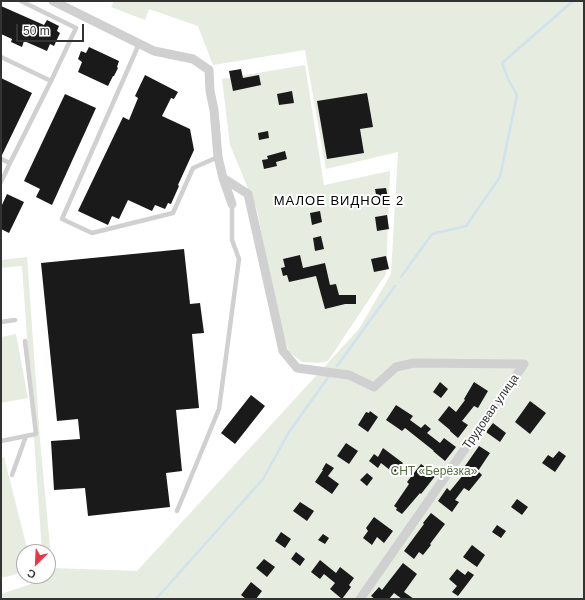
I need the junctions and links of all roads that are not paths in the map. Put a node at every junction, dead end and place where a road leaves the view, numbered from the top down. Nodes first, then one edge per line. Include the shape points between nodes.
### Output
1 (21, 1) edge
2 (53, 1) edge
3 (139, 44) junction
4 (1, 57) edge
5 (51, 82) junction
6 (218, 157) junction
7 (1, 159) edge
8 (10, 164) junction
9 (223, 178) junction
10 (1, 182) edge
11 (232, 204) joint
12 (15, 320) dead end
13 (1, 322) edge
14 (26, 341) dead end
15 (26, 436) junction
16 (1, 441) edge
17 (12, 475) dead end
18 (177, 511) dead end
19 (360, 599) edge

1 - 5 lane via 76,28
2 - 3 street
3 - 6 street via 154,51 193,59 209,70
3 - 6 lane via 62,219 92,233 173,213 193,168
4 - 5 lane
5 - 8 lane
6 - 9 street
7 - 8 lane
8 - 10 lane
9 - 11 street
9 - 19 street, Трудовая улица via 248,194 283,351 297,368 348,374 374,387 396,366 414,363 524,364
11 - 18 lane via 232,240 239,259 219,409
12 - 13 lane
14 - 15 lane via 36,434
15 - 16 lane
15 - 17 lane

